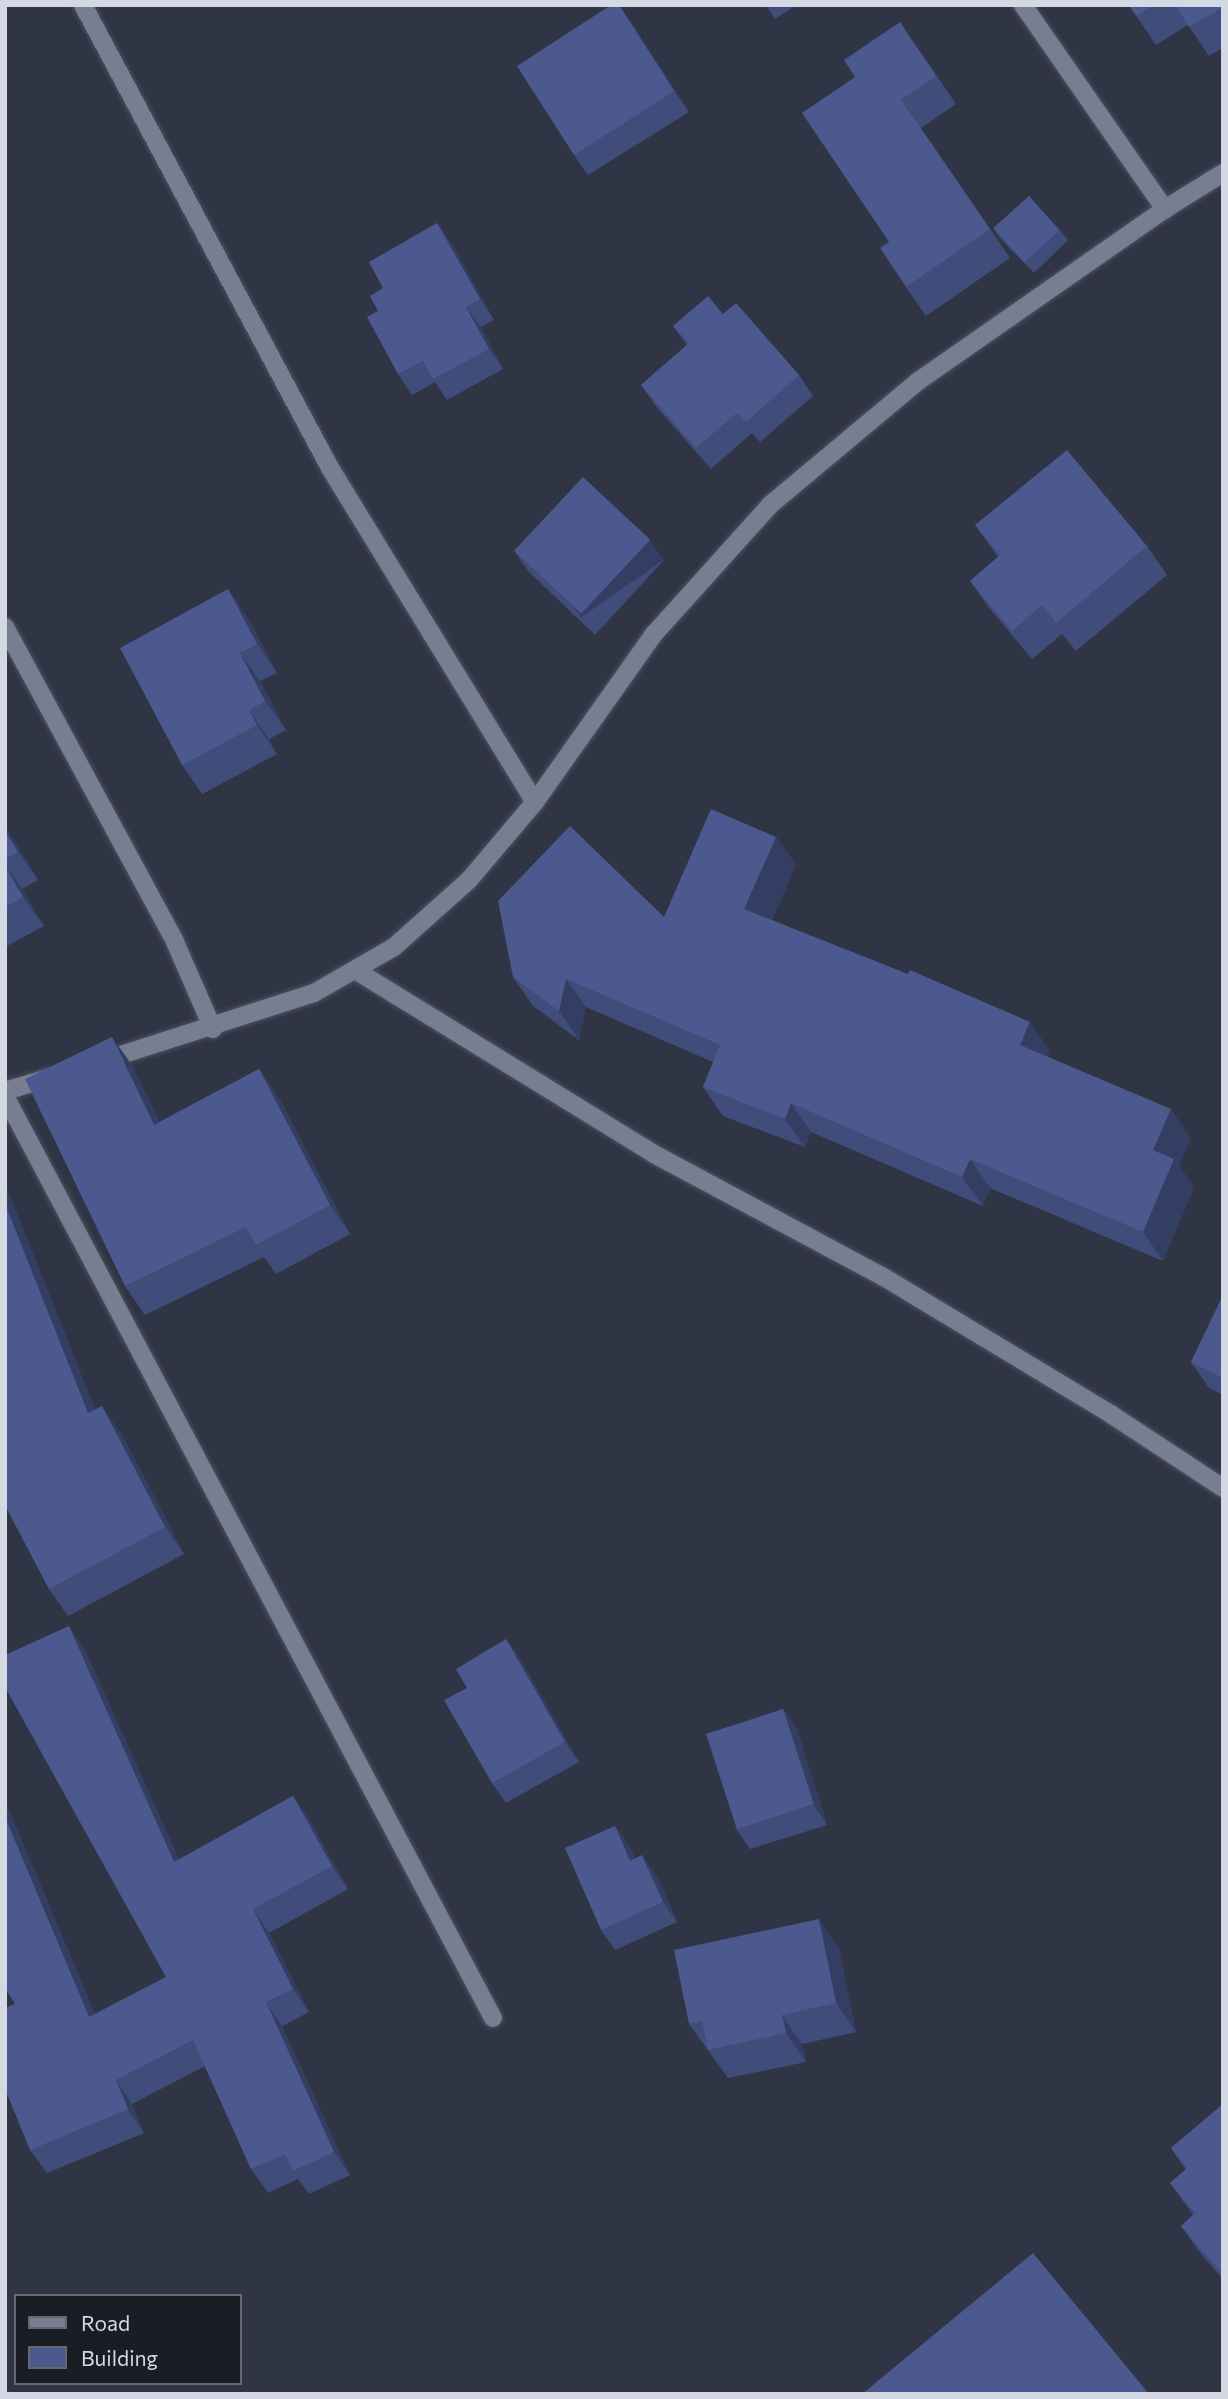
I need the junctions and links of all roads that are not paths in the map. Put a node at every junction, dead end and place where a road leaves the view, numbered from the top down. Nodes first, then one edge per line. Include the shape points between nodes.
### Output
1 (83, 5) edge
2 (1023, 5) edge
3 (1223, 173) edge
4 (1165, 209) junction
5 (5, 627) edge
6 (535, 802) junction
7 (355, 970) junction
8 (213, 1029) junction
9 (5, 1094) edge
10 (1223, 1488) edge
11 (493, 2018) dead end

1 - 6 street via 330,468
2 - 4 street
3 - 4 street
4 - 6 street via 917,383 770,505 654,634
5 - 8 street via 175,942
6 - 7 street via 469,880 394,947
7 - 8 street via 314,993
7 - 10 street via 654,1154 894,1283
8 - 9 street
9 - 11 street

